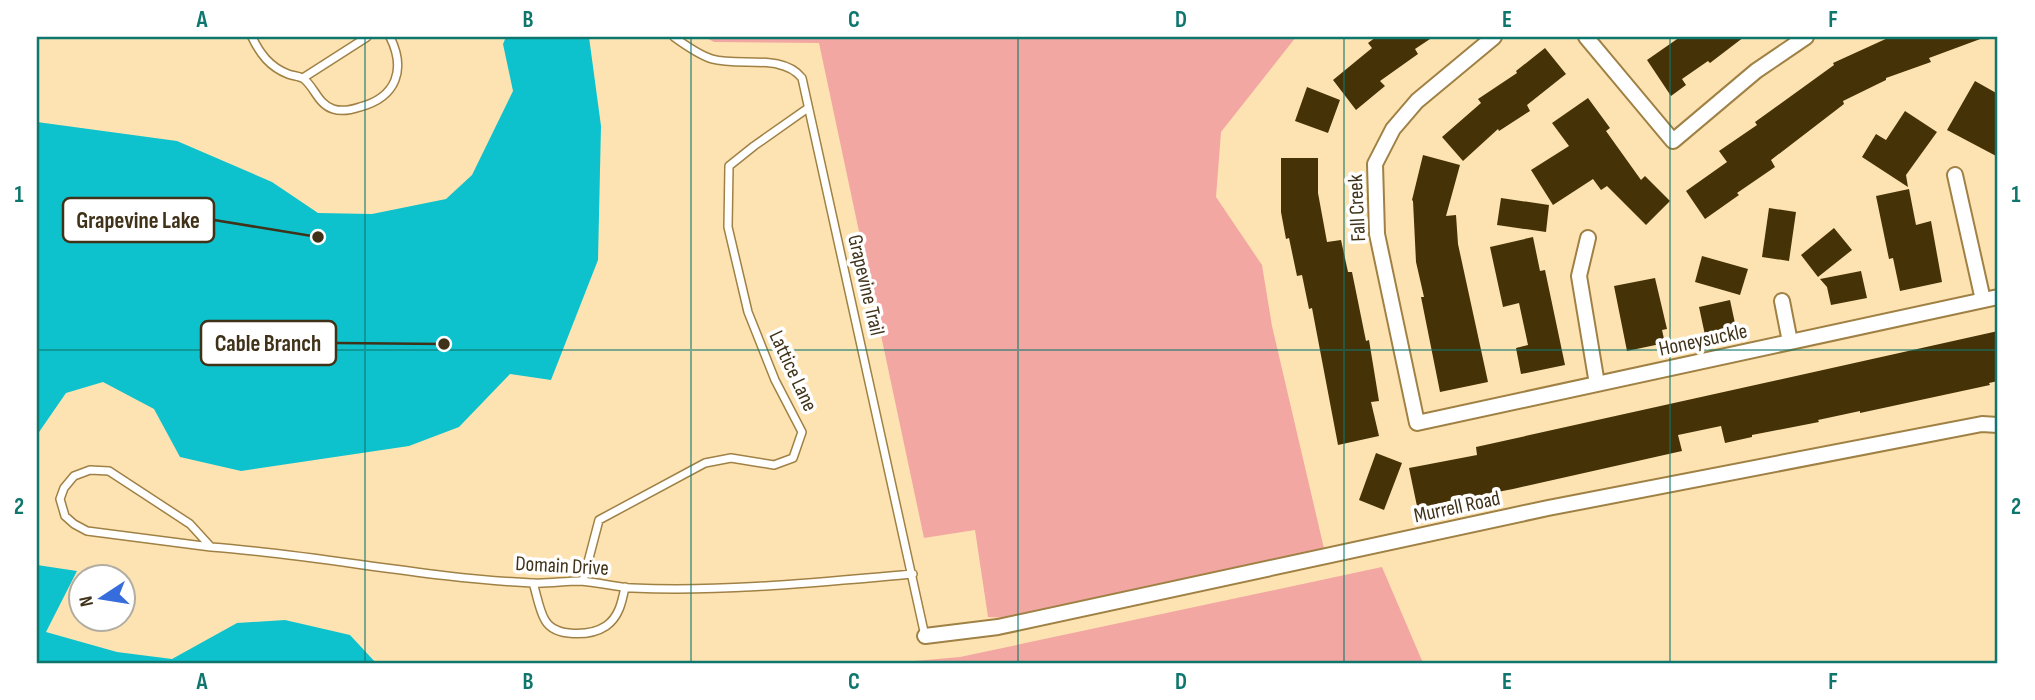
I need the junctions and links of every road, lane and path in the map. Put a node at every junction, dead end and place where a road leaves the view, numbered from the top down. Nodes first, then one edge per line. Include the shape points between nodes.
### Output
1 (251, 37) edge
2 (367, 37) edge
3 (390, 37) edge
4 (674, 37) edge
5 (1494, 37) edge
6 (1586, 37) edge
7 (1806, 37) edge
8 (303, 78) junction
9 (808, 108) junction
10 (1955, 175) dead end
11 (1588, 238) dead end
12 (1998, 297) edge
13 (1983, 300) junction
14 (1782, 302) dead end
15 (1790, 342) junction
16 (1597, 384) junction
17 (1417, 423) joint
18 (1998, 425) edge
19 (211, 547) junction
20 (913, 574) junction
21 (583, 581) junction
22 (533, 583) junction
23 (625, 587) junction
24 (925, 636) joint

1 - 8 lane via 273,67
2 - 8 lane
3 - 8 lane via 399,65 397,76 374,103 343,111 331,109
4 - 9 lane, Grapevine Trail via 712,59 795,70 802,78
5 - 17 street, Fall Creek via 1417,101 1393,129 1375,164 1377,234
6 - 7 street via 1673,141 1756,71
9 - 20 lane, Grapevine Trail
9 - 21 lane, Lattice Lane via 729,166 727,227 748,312 802,432 793,458 774,465 731,458 705,463 608,514 599,520
10 - 13 street
11 - 16 street via 1578,276
12 - 13 street, Honeysuckle
13 - 15 street, Honeysuckle
14 - 15 street
15 - 16 street, Honeysuckle
16 - 17 street, Honeysuckle
18 - 24 street, Murrell Road via 1982,424 1560,506 998,627
19 - 19 lane, Domain Drive via 87,531 65,516 60,499 74,476 90,470 109,471 190,524
19 - 22 lane, Domain Drive
20 - 23 lane, Domain Drive via 758,587
20 - 24 lane, Grapevine Trail
21 - 22 lane, Domain Drive
21 - 23 lane, Domain Drive
22 - 23 lane via 545,621 555,630 573,634 606,626 619,611

